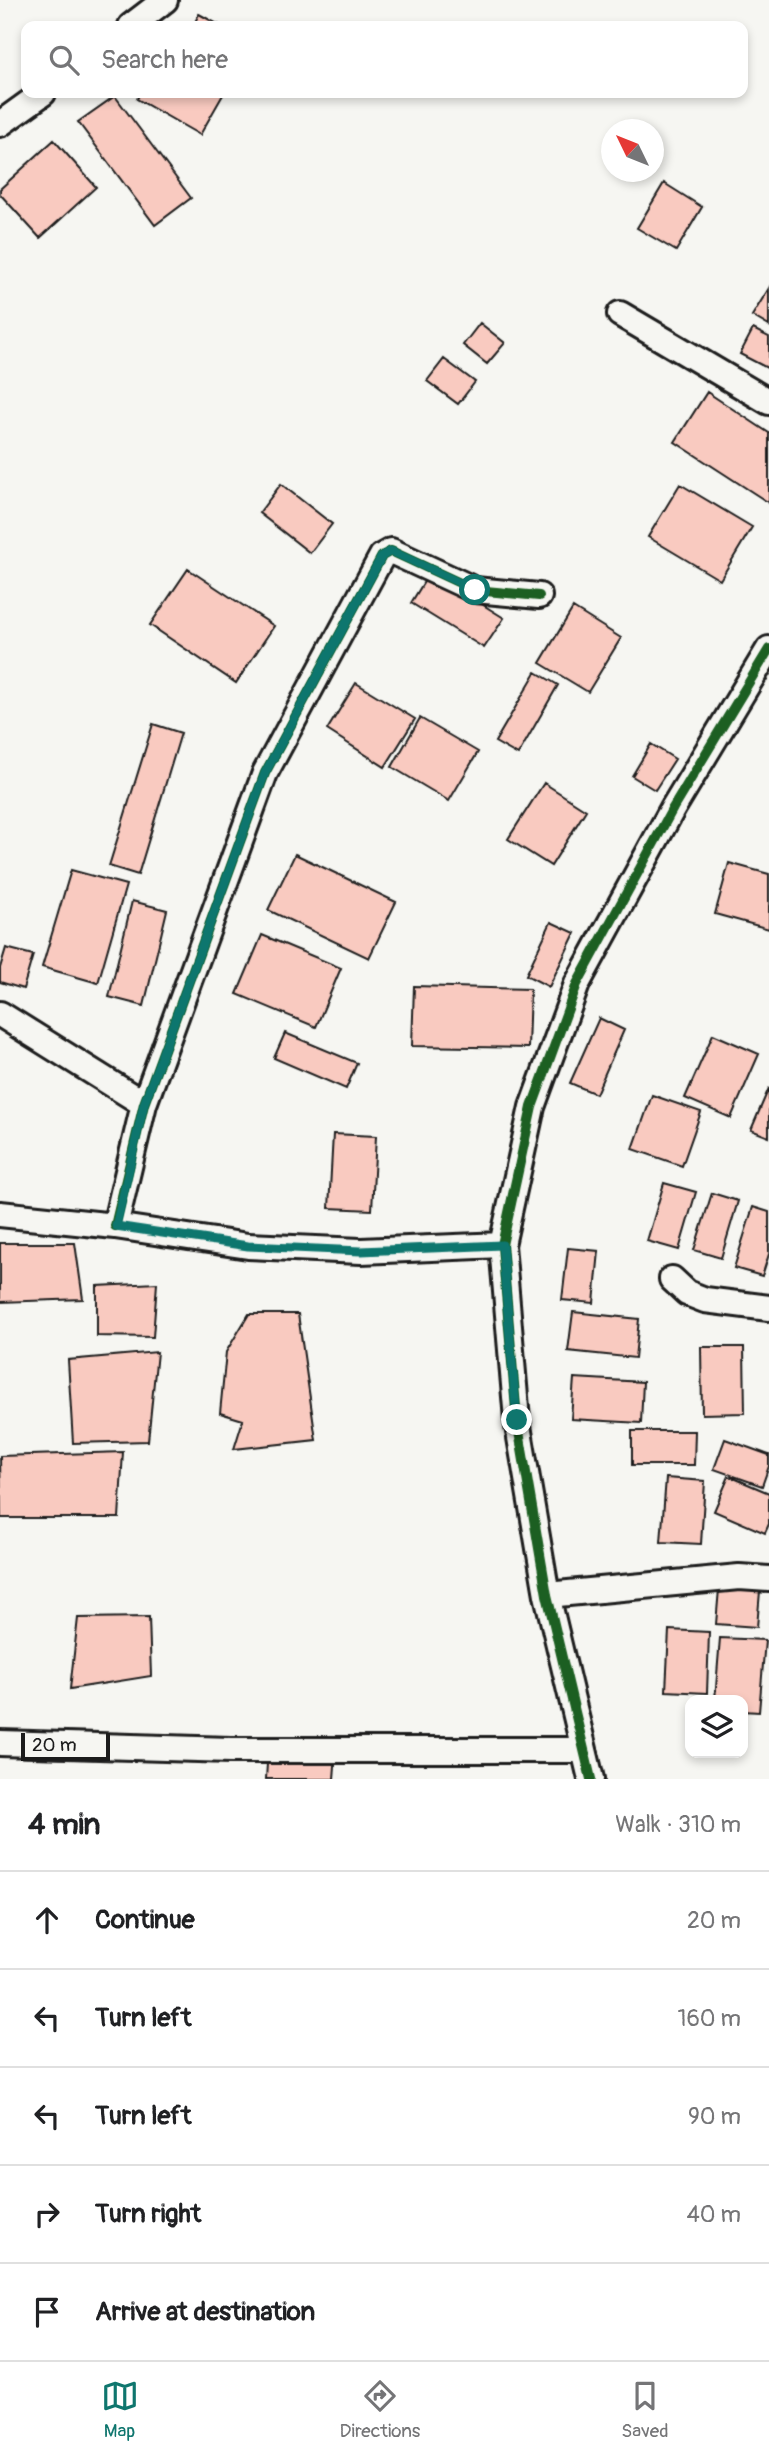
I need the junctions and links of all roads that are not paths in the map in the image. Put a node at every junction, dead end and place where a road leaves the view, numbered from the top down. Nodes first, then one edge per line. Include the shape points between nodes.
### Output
1 (165, 0) edge
2 (138, 21) edge
3 (36, 98) edge
4 (0, 124) edge
5 (620, 314) dead end
6 (769, 402) edge
7 (539, 596) dead end
8 (767, 654) edge
9 (0, 1014) edge
10 (144, 1104) junction
11 (0, 1214) edge
12 (116, 1226) junction
13 (502, 1245) junction
14 (672, 1279) dead end
15 (769, 1308) edge
16 (769, 1579) edge
17 (547, 1595) junction
18 (0, 1743) edge
19 (583, 1750) junction
20 (591, 1779) edge

1 - 2 street
3 - 4 street
5 - 6 street
7 - 10 street via 475,590 391,551 382,556 265,773
8 - 13 street via 673,808 577,984 532,1107
9 - 10 street
10 - 12 street
11 - 12 street
12 - 13 street via 248,1246 361,1251
13 - 17 street via 517,1420
14 - 15 street via 687,1293 705,1300
16 - 17 street via 739,1577
17 - 19 street
18 - 19 street via 245,1750
19 - 20 street

